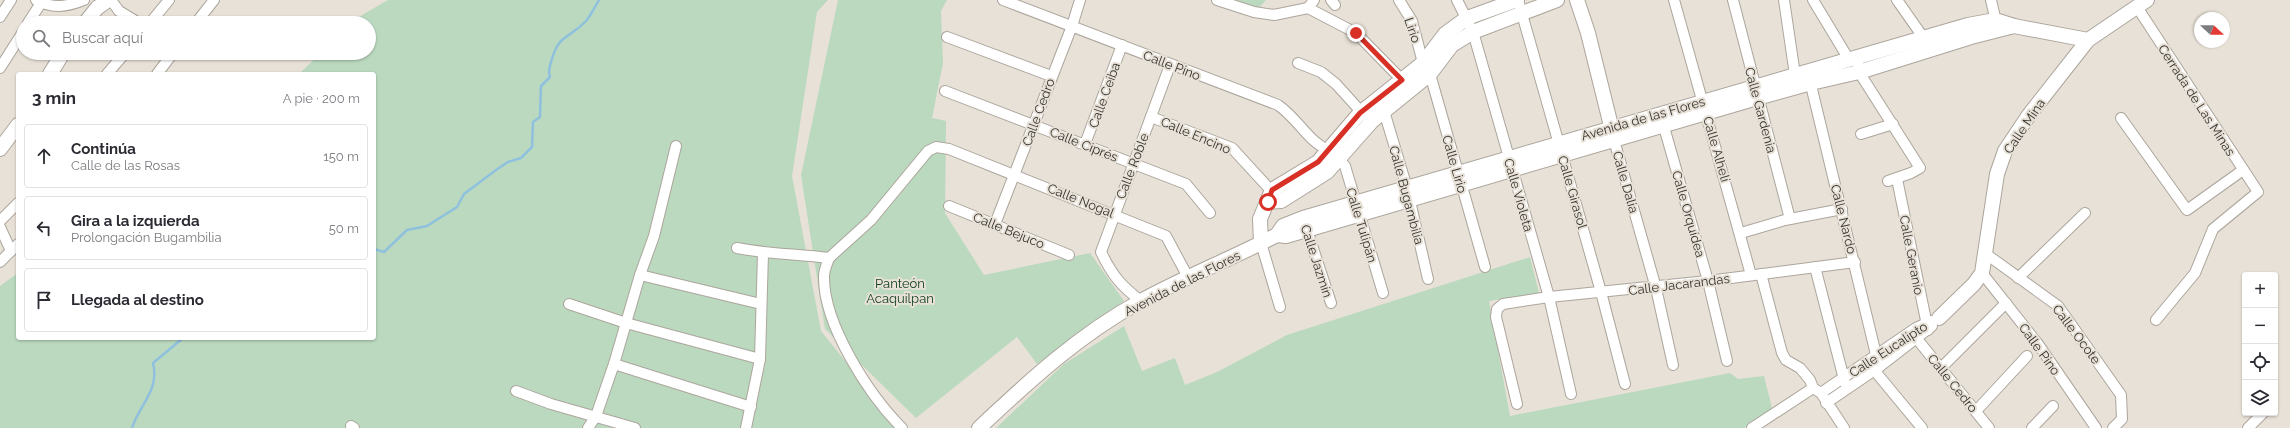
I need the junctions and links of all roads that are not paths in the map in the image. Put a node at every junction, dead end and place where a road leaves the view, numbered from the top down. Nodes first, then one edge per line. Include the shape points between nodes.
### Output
1 (11, 0) edge
2 (84, 0) edge
3 (109, 0) edge
4 (169, 0) edge
5 (214, 0) edge
6 (1003, 0) edge
7 (1080, 0) edge
8 (1217, 0) edge
9 (1399, 0) edge
10 (1457, 0) edge
11 (1557, 0) edge
12 (1577, 0) edge
13 (1674, 0) edge
14 (1733, 0) edge
15 (1784, 0) edge
16 (1813, 0) edge
17 (1897, 0) edge
18 (1991, 0) edge
19 (38, 1) edge
20 (1311, 4) edge
21 (1519, 4) edge
22 (2142, 4) edge
23 (31, 16) edge
24 (91, 16) edge
25 (127, 16) edge
26 (156, 16) edge
27 (201, 16) edge
28 (0, 17) edge
29 (1467, 18) junction
30 (1996, 25) junction
31 (1072, 26) junction
32 (1473, 32) junction
33 (947, 37) dead end
34 (1923, 37) junction
35 (2088, 40) junction
36 (16, 43) edge
37 (1122, 45) junction
38 (1902, 50) junction
39 (1852, 57) junction
40 (59, 60) edge
41 (119, 60) edge
42 (168, 60) edge
43 (1298, 63) dead end
44 (1170, 65) junction
45 (0, 68) edge
46 (1426, 68) junction
47 (51, 72) edge
48 (109, 72) edge
49 (159, 72) edge
50 (1860, 72) junction
51 (1051, 76) junction
52 (1804, 76) junction
53 (1402, 80) junction
54 (945, 91) dead end
55 (1756, 92) junction
56 (1705, 106) junction
57 (1384, 112) junction
58 (1151, 117) junction
59 (1366, 117) junction
60 (2121, 118) dead end
61 (1662, 120) junction
62 (1034, 124) junction
63 (1893, 124) junction
64 (16, 128) edge
65 (1613, 134) junction
66 (1861, 134) dead end
67 (1085, 144) junction
68 (676, 146) dead end
69 (1561, 148) junction
70 (0, 149) edge
71 (1334, 155) junction
72 (1508, 157) junction
73 (1133, 164) junction
74 (2244, 170) junction
75 (1512, 171) junction
76 (1015, 174) junction
77 (1459, 178) junction
78 (1408, 193) junction
79 (1274, 198) junction
80 (16, 205) edge
81 (949, 206) dead end
82 (1356, 208) junction
83 (1842, 209) junction
84 (1210, 213) dead end
85 (2085, 213) dead end
86 (1114, 214) junction
87 (1790, 219) junction
88 (0, 221) edge
89 (995, 224) junction
90 (1305, 224) junction
91 (0, 227) edge
92 (1741, 233) junction
93 (2, 240) edge
94 (1261, 243) junction
95 (14, 248) edge
96 (737, 248) dead end
97 (763, 253) junction
98 (1986, 254) junction
99 (1069, 255) dead end
100 (829, 258) junction
101 (0, 262) edge
102 (1855, 262) junction
103 (1485, 267) dead end
104 (1815, 267) junction
105 (1982, 273) junction
106 (1756, 274) junction
107 (640, 275) junction
108 (2018, 278) junction
109 (1188, 279) junction
110 (1428, 279) dead end
111 (1708, 282) junction
112 (1656, 288) junction
113 (1601, 292) junction
114 (1383, 293) dead end
115 (1549, 297) junction
116 (1141, 301) junction
117 (2006, 303) junction
118 (569, 304) dead end
119 (761, 304) junction
120 (1330, 304) dead end
121 (1280, 307) dead end
122 (1939, 318) joint
123 (2156, 320) dead end
124 (626, 322) junction
125 (1927, 327) junction
126 (1918, 339) junction
127 (1877, 355) junction
128 (2027, 356) dead end
129 (760, 359) junction
130 (1727, 361) dead end
131 (614, 364) junction
132 (1673, 364) dead end
133 (1941, 368) junction
134 (1877, 369) junction
135 (1844, 378) junction
136 (1625, 384) dead end
137 (1847, 389) junction
138 (1817, 390) junction
139 (516, 391) dead end
140 (1571, 394) dead end
141 (1826, 403) junction
142 (1517, 404) dead end
143 (2052, 406) dead end
144 (751, 407) junction
145 (1976, 411) junction
146 (596, 416) junction
147 (2260, 416) edge
148 (1755, 427) edge
149 (588, 428) edge
150 (635, 428) edge
151 (746, 428) edge
152 (902, 428) edge
153 (979, 428) edge
154 (1844, 428) edge
155 (1922, 428) edge
156 (1989, 428) edge
157 (2032, 428) edge
158 (2096, 428) edge
159 (2113, 428) edge
160 (2248, 428) edge

1 - 28 street
2 - 19 street via 72,5 51,7
3 - 24 main road
3 - 25 street
4 - 26 street
5 - 27 street
6 - 31 street, Calle Pino
7 - 31 street, Calle Cedro
8 - 20 street via 1254,12 1274,15
9 - 46 street, Lirio via 1412,21
10 - 29 street, Calle Violeta
11 - 21 main road
12 - 65 main road, Calle Dalia via 1588,33
13 - 56 street, Calle Alhelí
14 - 55 street, Calle Gardenia
15 - 52 street, Calle Nardo
16 - 39 street
17 - 34 street
18 - 30 street
19 - 23 street
20 - 53 street via 1356,33
21 - 29 main road
21 - 32 main road
21 - 69 street, Calle Girasol
22 - 35 main road
22 - 74 street, Cerrada de Las Minas
29 - 32 street, Calle Violeta
29 - 46 main road via 1445,34
30 - 34 main road, Avenida de las Flores
30 - 35 main road
30 - 38 main road, Avenida de las Flores
31 - 37 street, Calle Pino
31 - 51 street, Calle Cedro
32 - 46 main road via 1452,45
32 - 72 street, Calle Violeta
33 - 51 street
34 - 38 main road, Avenida de las Flores
35 - 98 main road, Calle Mina via 2029,115 2005,151 1997,174
36 - 45 street
37 - 44 street, Calle Pino
37 - 67 street, Calle Ceiba
38 - 39 main road, Avenida de las Flores
38 - 50 main road, Avenida de las Flores
39 - 50 street
39 - 52 main road, Avenida de las Flores
40 - 47 main road
41 - 48 street
42 - 49 street
43 - 59 street via 1321,72
44 - 58 street, Calle Roble
44 - 71 street, Calle Pino via 1278,105 1312,139
46 - 53 main road
46 - 57 main road
46 - 77 street, Calle Lirio
50 - 52 main road, Avenida de las Flores
50 - 63 street, Calle Geranio
51 - 62 street, Calle Cedro
52 - 55 main road, Avenida de las Flores
52 - 83 street, Calle Nardo
53 - 59 main road
54 - 62 street, Calle Ciprés
55 - 56 main road, Avenida de las Flores
55 - 87 street, Calle Gardenia
56 - 61 main road, Avenida de las Flores
56 - 92 street, Calle Alhelí
57 - 59 main road
57 - 78 street, Calle Bugambilia
58 - 73 street, Calle Roble
58 - 79 street, Calle Encino via 1232,148
59 - 71 main road
60 - 74 street via 2188,210
61 - 65 main road, Avenida de las Flores
61 - 111 street, Calle Orquídea
62 - 67 street, Calle Ciprés
62 - 76 street, Calle Cedro
63 - 66 street
63 - 125 street, Calle Geranio via 1920,168 1892,180
64 - 70 main road
65 - 69 main road, Avenida de las Flores
65 - 112 street, Calle Dalia
67 - 73 street, Calle Ciprés
68 - 107 street via 654,236
69 - 72 main road, Avenida de las Flores
69 - 75 main road, Avenida de las Flores
69 - 113 street, Calle Girasol
71 - 79 main road via 1327,172
71 - 82 street, Calle Tulipán via 1345,166
72 - 75 street, Calle Violeta
72 - 77 main road, Avenida de las Flores
73 - 84 street, Calle Ciprés via 1186,184
73 - 86 street, Calle Roble
74 - 123 street, Cerrada de Las Minas via 2258,192 2213,229 2195,273
75 - 77 main road, Avenida de las Flores
75 - 115 street, Calle Violeta
76 - 86 street, Calle Nogal
76 - 89 street, Calle Cedro
76 - 100 street, Calle Nogal via 949,149 936,147 928,151 871,220
77 - 78 main road, Avenida de las Flores
77 - 103 street, Calle Lirio
78 - 82 main road, Avenida de las Flores
78 - 110 street, Calle Bugambilia
79 - 94 main road via 1260,219
80 - 88 street
81 - 89 street, Calle Bejuco
82 - 90 main road, Avenida de las Flores
82 - 114 street, Calle Tulipán
83 - 87 street
83 - 102 street, Calle Nardo
85 - 108 street
86 - 109 street, Calle Nogal via 1166,236
86 - 116 street, Calle Roble via 1101,252 1121,286
87 - 92 street
89 - 99 street, Calle Bejuco
90 - 94 main road, Avenida de las Flores via 1286,236 1277,235
90 - 120 street, Calle Jazmín
91 - 93 street
92 - 106 street, Calle Alhelí
93 - 95 street
94 - 109 main road, Avenida de las Flores
94 - 121 street
95 - 101 street
96 - 97 street
97 - 100 street
97 - 119 street
98 - 105 main road, Calle Mina
98 - 108 street, Calle Ocote
100 - 152 street via 824,275 831,315 858,372
102 - 104 street, Calle Jacarandas
102 - 127 street, Calle Nardo
104 - 106 street, Calle Jacarandas
104 - 135 street
105 - 117 street, Calle Pino
105 - 122 main road
106 - 111 street, Calle Jacarandas
106 - 138 street, Calle Alhelí via 1782,353 1786,360 1800,368
107 - 119 street
107 - 124 street
108 - 159 street, Calle Ocote via 2058,306 2121,395 2122,419
109 - 116 main road, Avenida de las Flores
111 - 112 street, Calle Jacarandas
111 - 130 street, Calle Orquídea
112 - 113 street, Calle Jacarandas
112 - 132 street, Calle Dalia
113 - 115 street, Calle Jacarandas
113 - 136 street, Calle Girasol
115 - 140 street, Calle Violeta
115 - 142 street, Calle Jacarandas via 1503,304 1497,308 1496,317
116 - 153 main road, Avenida de las Flores via 1056,359
117 - 133 street
117 - 158 street, Calle Pino via 2038,344
118 - 124 street
119 - 129 street
122 - 125 street, Calle Eucalipto
124 - 129 street
124 - 131 street
125 - 126 street, Calle Eucalipto
125 - 127 street, Calle Eucalipto
126 - 133 street, Calle Cedro
126 - 134 street, Calle Eucalipto
127 - 134 street, Calle Nardo
127 - 135 street, Calle Eucalipto
128 - 145 street
129 - 144 street
131 - 144 street
131 - 146 street
133 - 145 street, Calle Cedro
134 - 137 street, Calle Eucalipto
134 - 155 street
135 - 137 street
135 - 138 street, Calle Eucalipto
137 - 141 street, Calle Eucalipto
138 - 141 street
138 - 148 street, Calle Eucalipto
139 - 146 street
141 - 154 street
143 - 157 street
144 - 151 street
145 - 156 street, Calle Cedro
146 - 149 street
146 - 150 street
147 - 160 street

